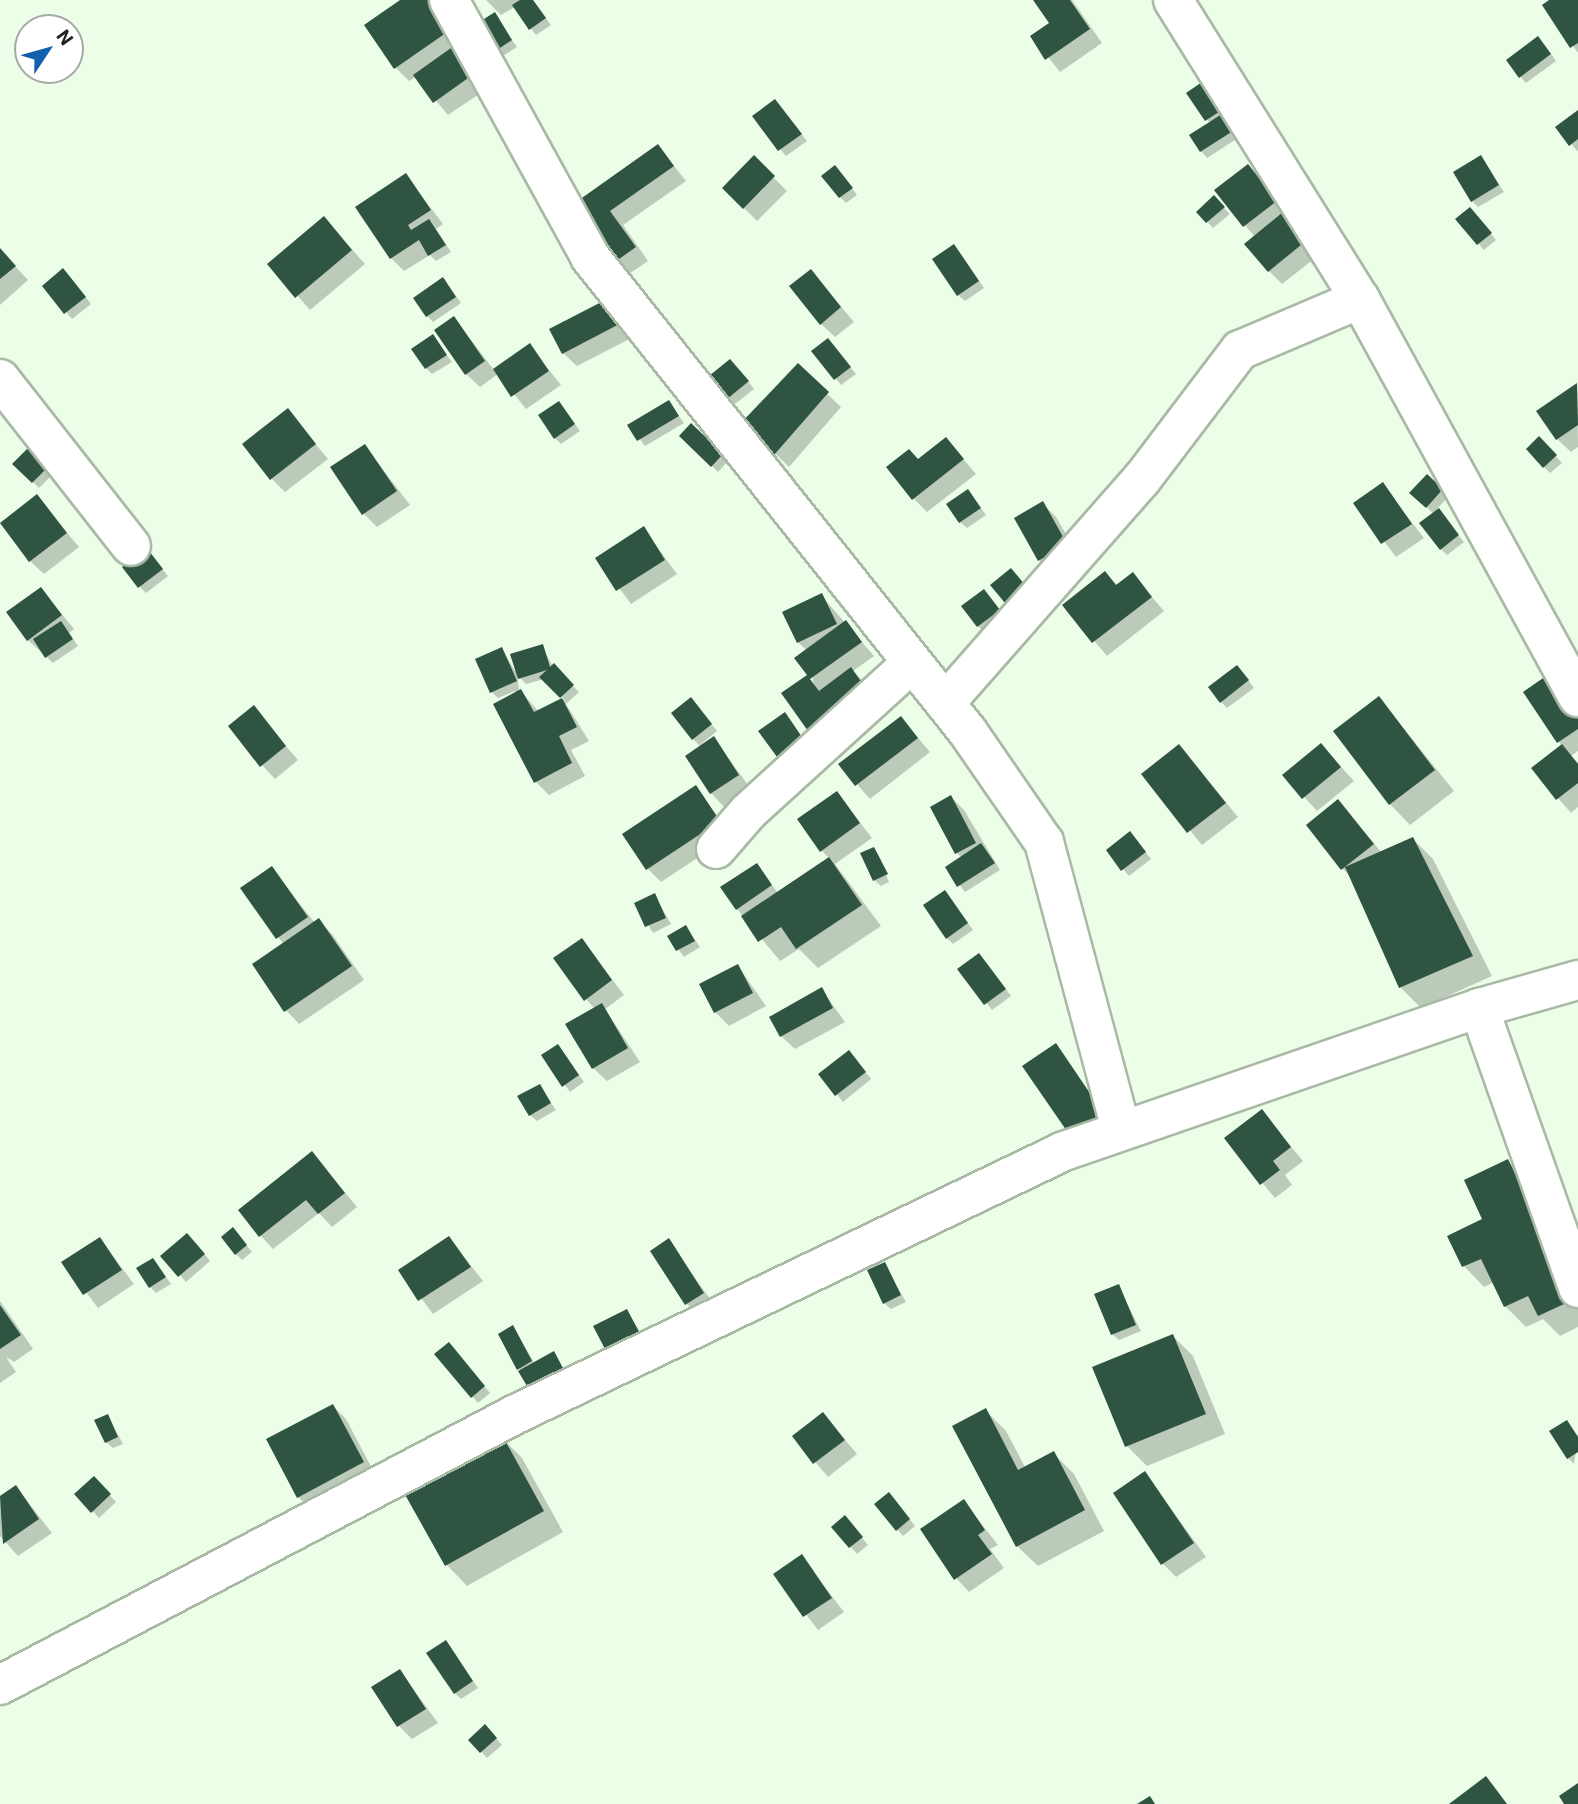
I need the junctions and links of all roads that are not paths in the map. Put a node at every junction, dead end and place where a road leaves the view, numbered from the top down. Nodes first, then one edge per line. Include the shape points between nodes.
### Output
1 (449, 0) edge
2 (1173, 0) edge
3 (1360, 299) junction
4 (0, 379) edge
5 (131, 546) dead end
6 (912, 663) junction
7 (1578, 697) edge
8 (945, 703) junction
9 (716, 849) dead end
10 (1578, 980) edge
11 (1479, 1009) junction
12 (1121, 1130) junction
13 (1578, 1288) edge
14 (0, 1685) edge

1 - 6 street via 590,257
2 - 3 street
3 - 7 street
3 - 8 street via 1240,350 1142,479
4 - 5 street
6 - 8 street
6 - 9 street via 748,812
8 - 12 street via 1044,842
10 - 11 street
11 - 12 street
11 - 13 street
12 - 14 street via 1064,1151 514,1415

